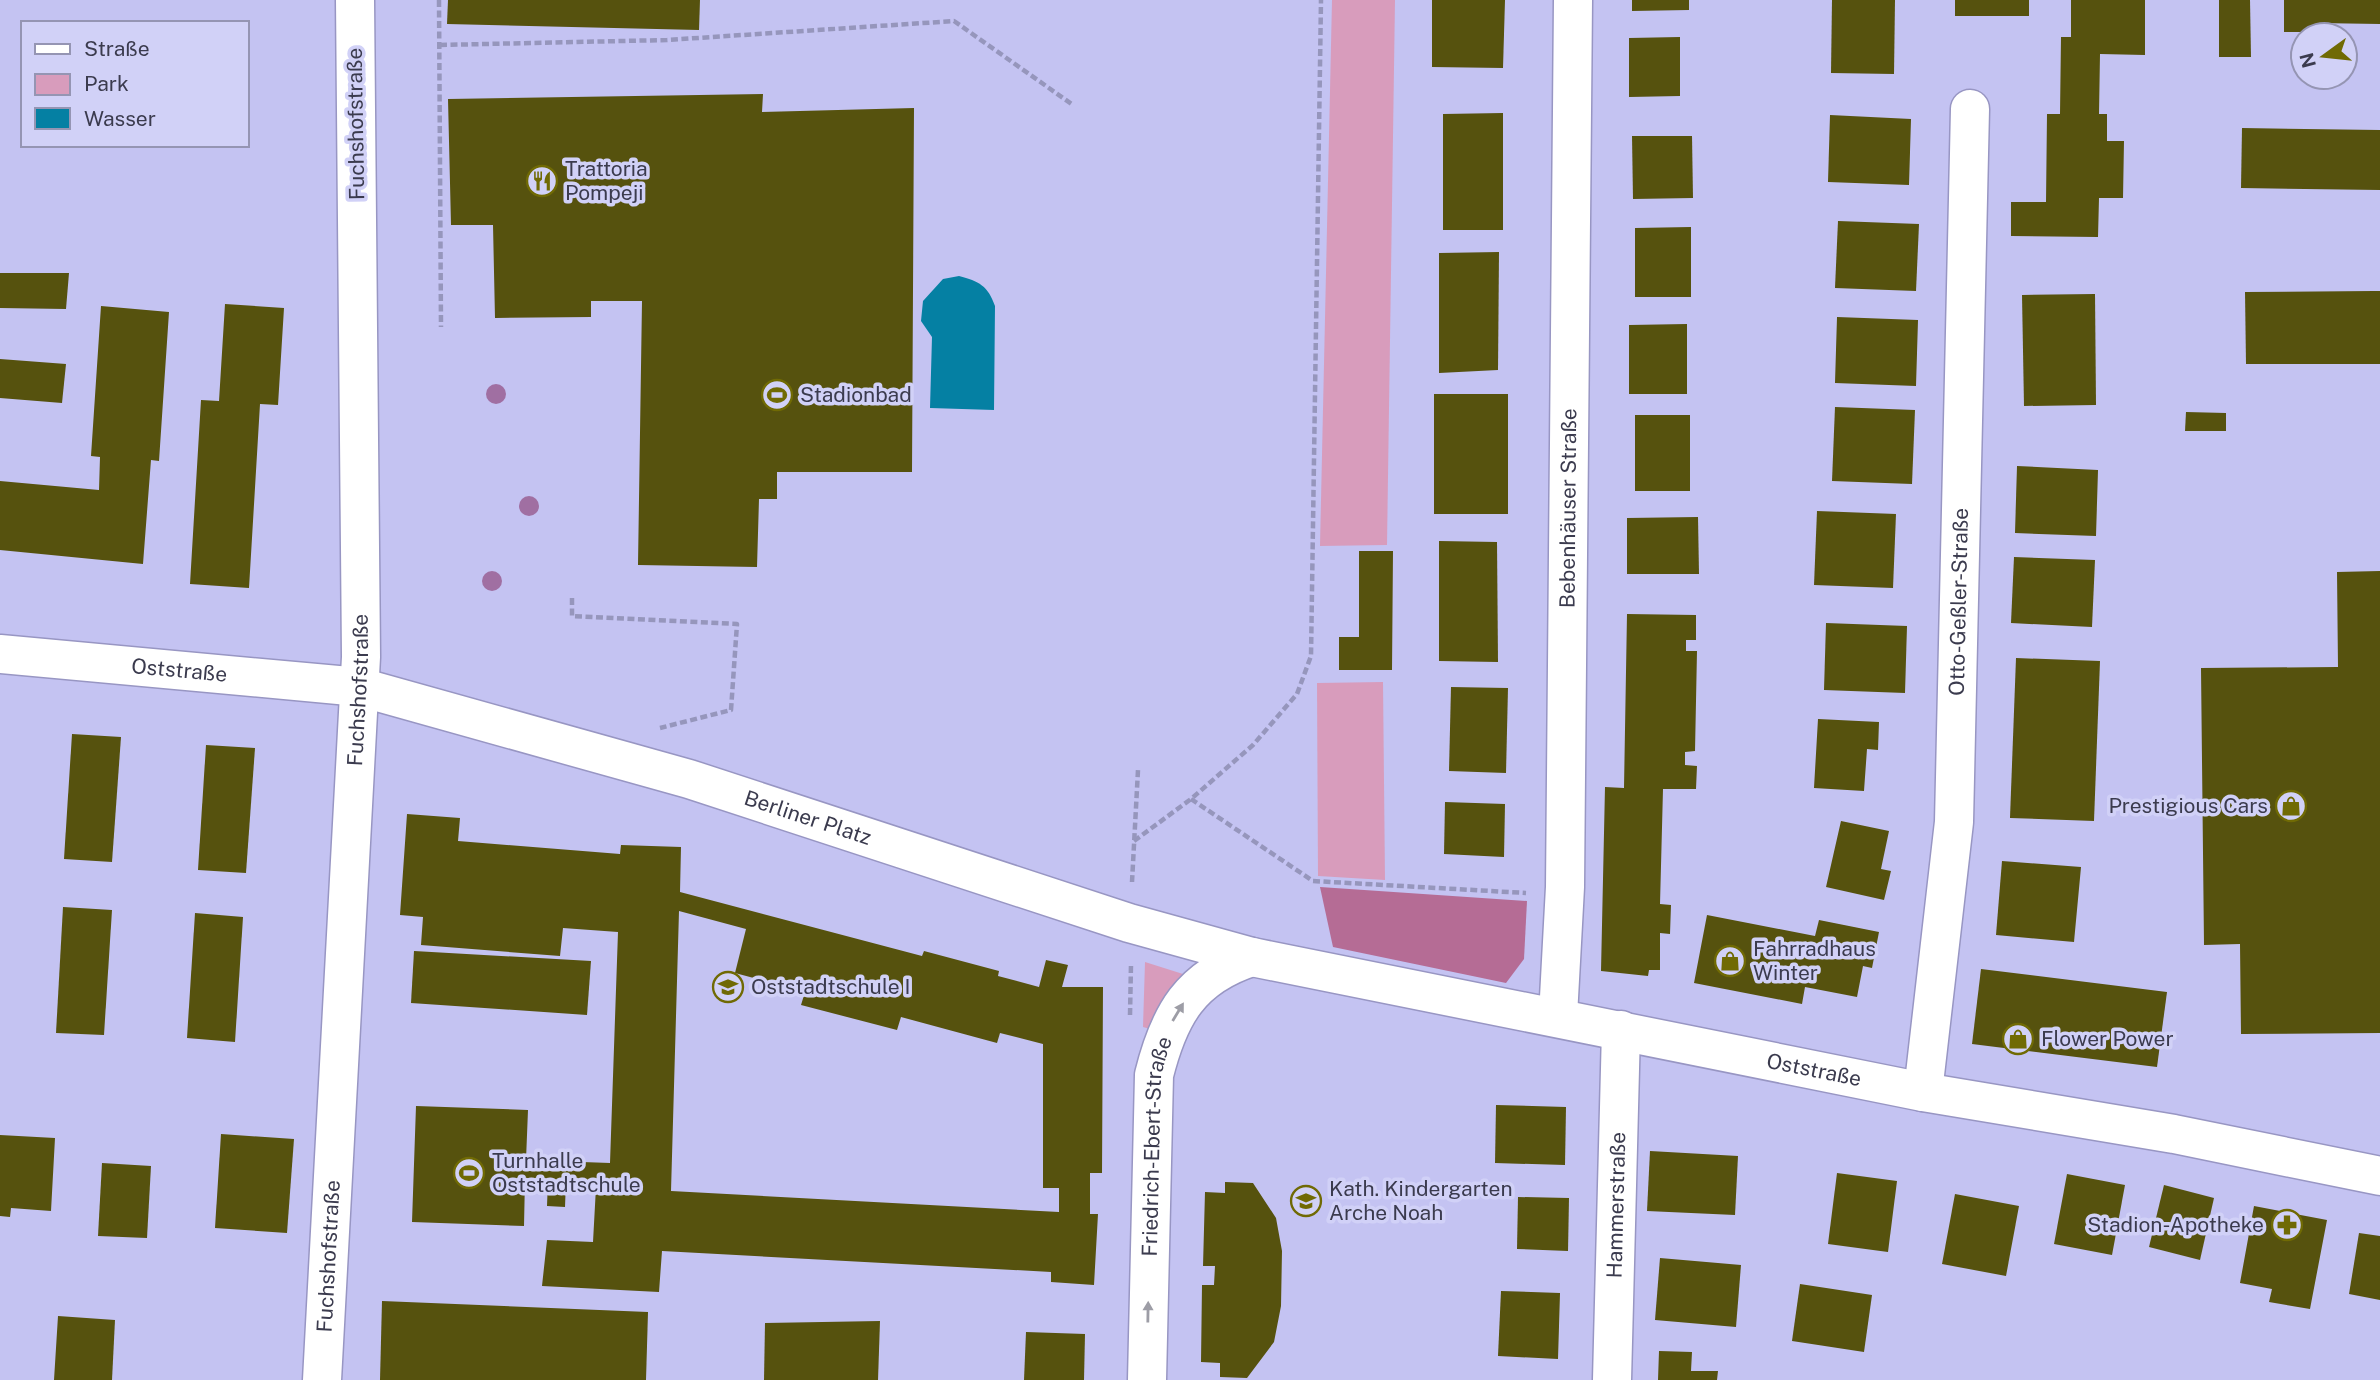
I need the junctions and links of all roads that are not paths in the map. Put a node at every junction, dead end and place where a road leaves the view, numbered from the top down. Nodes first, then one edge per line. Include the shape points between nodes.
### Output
1 (355, 0) edge
2 (1573, 0) edge
3 (1970, 109) dead end
4 (0, 654) edge
5 (360, 687) junction
6 (1251, 957) junction
7 (1558, 1016) junction
8 (1620, 1030) junction
9 (1923, 1092) junction
10 (2380, 1176) edge
11 (322, 1380) edge
12 (1147, 1380) edge
13 (1612, 1380) edge

1 - 5 street, Fuchshofstraße
2 - 7 street, Bebenhäuser Straße via 1564,895
3 - 9 street, Otto-Geßler-Straße via 1954,822
4 - 5 street, Oststraße
5 - 6 street, Berliner Platz via 689,779 1129,923
5 - 11 street, Fuchshofstraße
6 - 7 street, Oststraße
12 -> 6 street, Friedrich-Ebert-Straße via 1154,1075 1163,1039 1192,992 1210,974
7 - 8 street, Oststraße
8 - 9 street, Oststraße
8 - 13 street, Hammerstraße
9 - 10 street, Oststraße via 2174,1134

